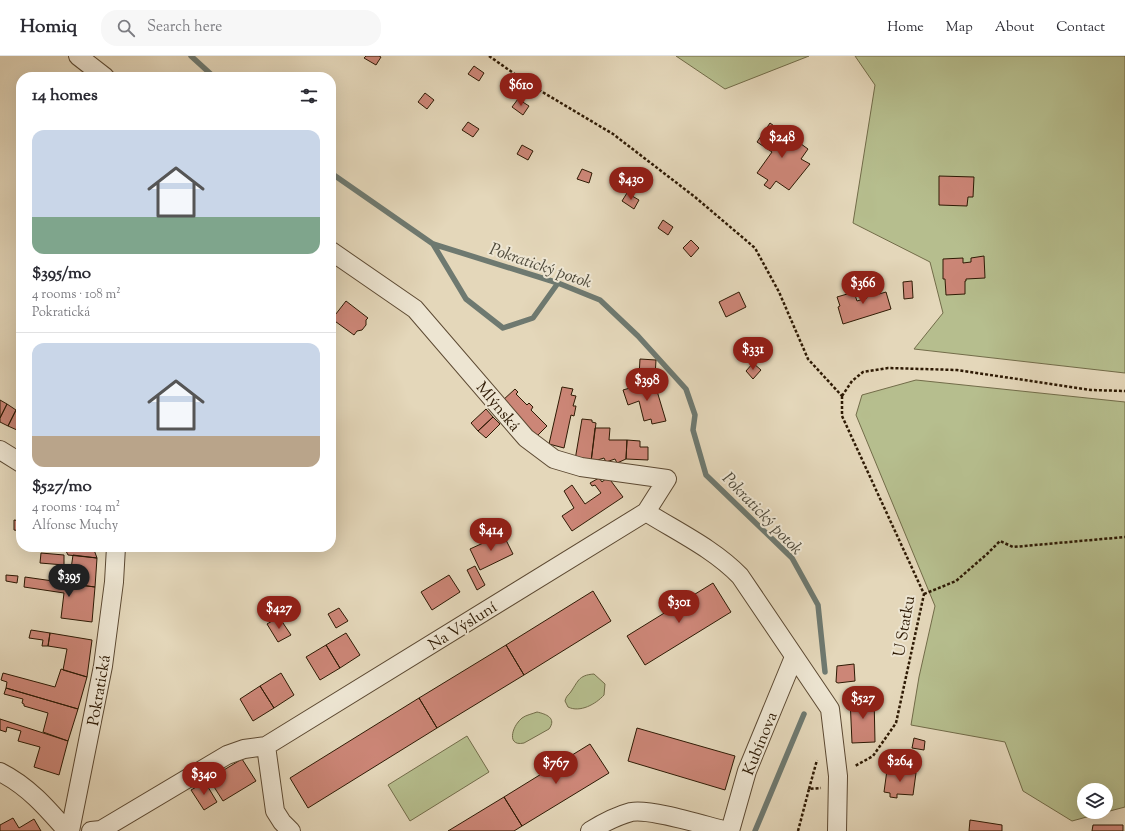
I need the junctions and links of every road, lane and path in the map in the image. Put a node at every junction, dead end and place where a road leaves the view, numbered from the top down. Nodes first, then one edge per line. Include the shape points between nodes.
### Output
1 (78, 56) edge
2 (489, 56) edge
3 (98, 72) edge
4 (336, 254) edge
5 (1125, 391) edge
6 (842, 396) junction
7 (0, 450) edge
8 (16, 460) edge
9 (646, 512) junction
10 (1125, 537) edge
11 (116, 552) edge
12 (924, 594) junction
13 (794, 657) junction
14 (266, 746) junction
15 (819, 755) dead end
16 (0, 772) edge
17 (838, 781) junction
18 (809, 789) junction
19 (841, 829) edge
20 (66, 831) edge
21 (70, 831) edge
22 (91, 831) edge
23 (291, 831) edge
24 (590, 831) edge
25 (729, 831) edge
26 (798, 831) edge

1 - 3 street
2 - 6 path via 529,84 613,134 695,197 755,248 779,292 808,359
4 - 9 street, Mlýnská via 415,309 526,438 554,459 580,467 666,480
5 - 6 path via 1091,390 957,370 888,368 863,372 852,381
6 - 12 path, U Statku via 842,416
7 - 8 street
9 - 13 street via 728,564 740,576
9 - 14 street, Na Výsluní
10 - 12 path via 1013,547 1000,541 956,581
11 - 21 street, Pokratická via 103,666
12 - 17 path, U Statku via 896,723 873,756
13 - 17 street via 830,709
13 - 25 street, Kubínova via 747,771
14 - 22 street, Na Výsluní via 244,749 227,755 101,830
14 - 23 street via 275,811
15 - 18 path
16 - 20 street via 31,793
17 - 18 path
17 - 19 street
18 - 26 path
24 - 25 street, Kubínova via 606,821 633,812 652,813

